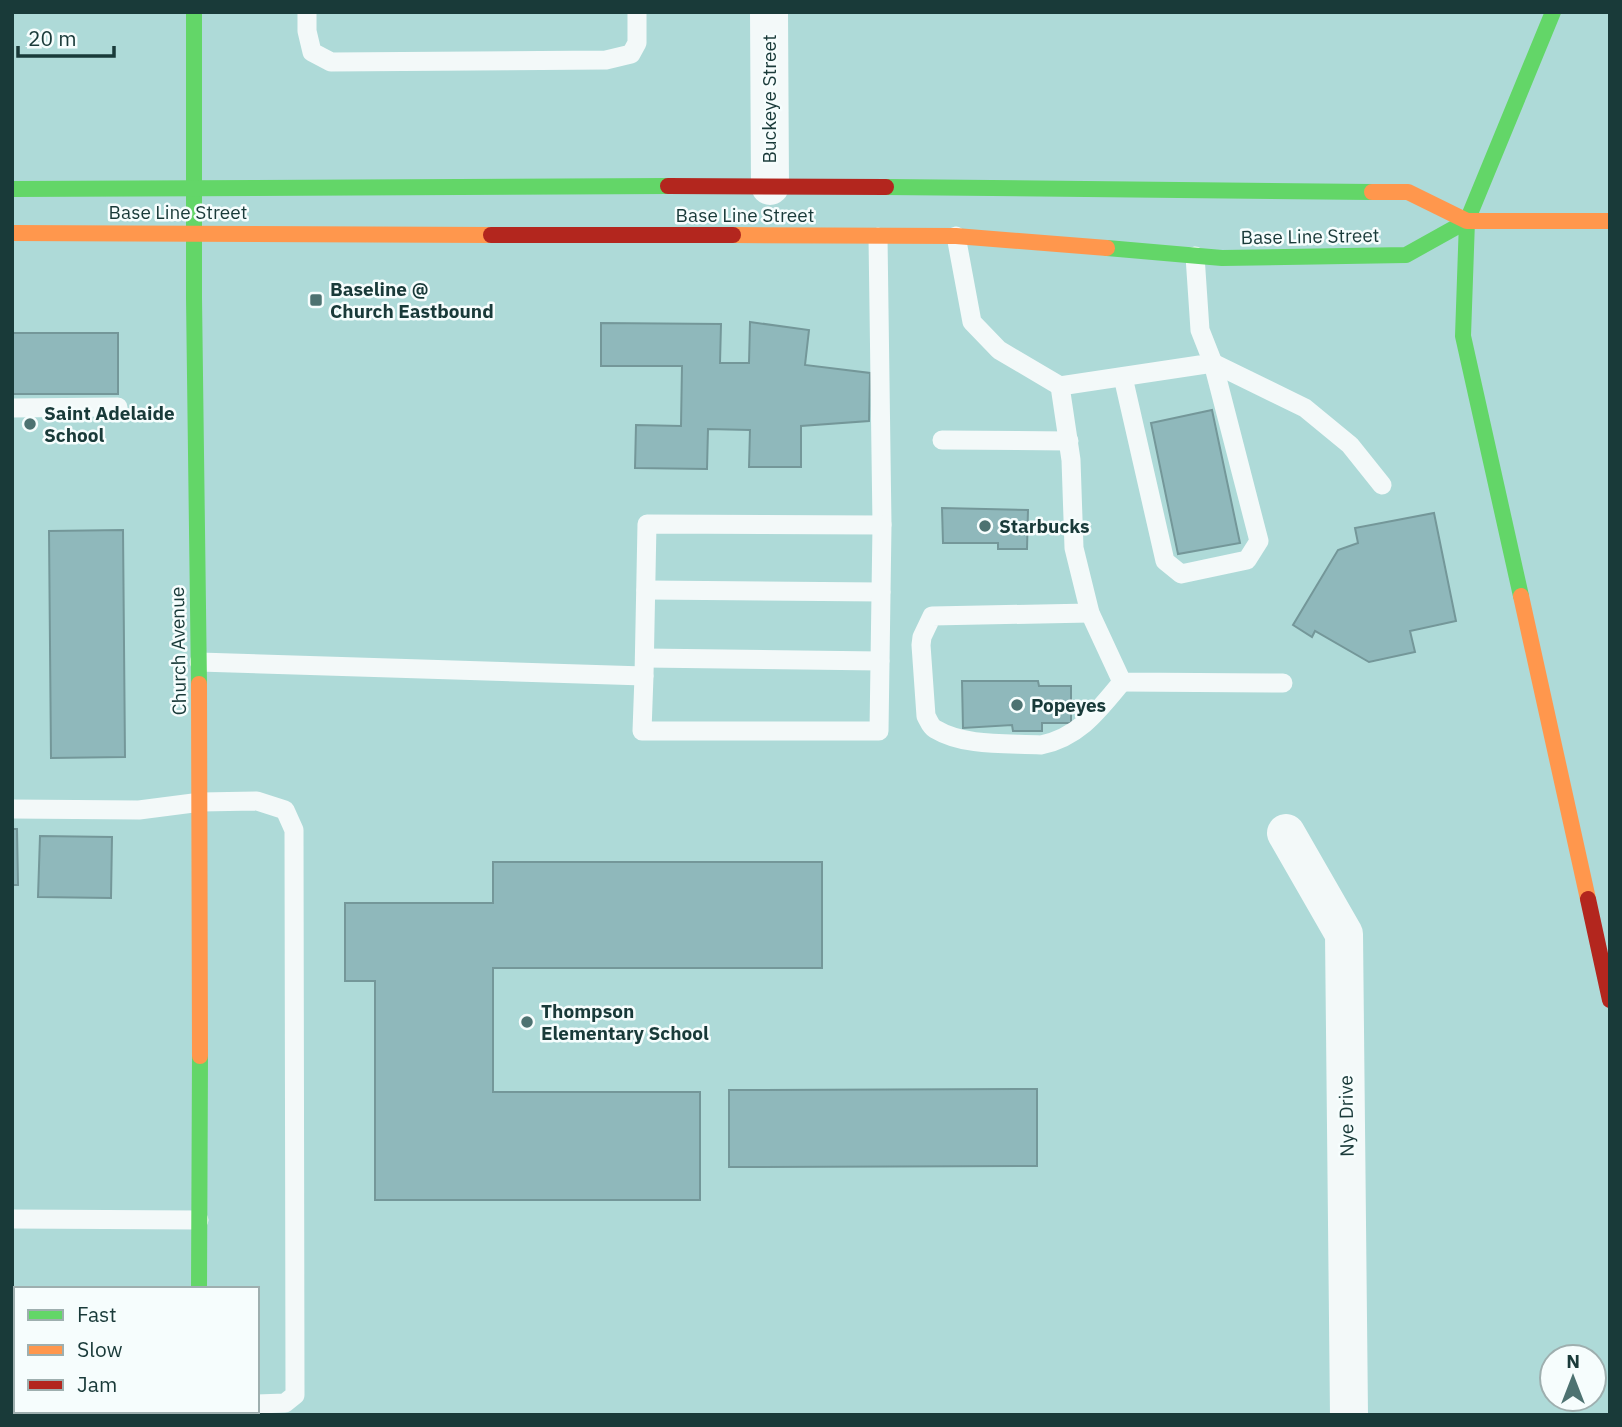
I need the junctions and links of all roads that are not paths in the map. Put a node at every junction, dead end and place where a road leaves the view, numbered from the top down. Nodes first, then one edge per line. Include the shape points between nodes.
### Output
1 (194, 12) edge
2 (307, 12) edge
3 (637, 12) edge
4 (769, 12) edge
5 (1553, 12) edge
6 (12, 189) edge
7 (195, 189) junction
8 (755, 194) junction
9 (611, 219) dead end
10 (1467, 221) junction
11 (1610, 221) edge
12 (956, 230) junction
13 (12, 233) edge
14 (194, 233) junction
15 (573, 235) junction
16 (878, 237) junction
17 (1195, 256) junction
18 (1213, 363) junction
19 (1123, 377) junction
20 (1060, 386) junction
21 (118, 407) dead end
22 (12, 408) edge
23 (942, 440) dead end
24 (1069, 441) junction
25 (1382, 485) dead end
26 (882, 525) junction
27 (646, 590) junction
28 (881, 592) junction
29 (1090, 613) junction
30 (880, 661) junction
31 (199, 662) junction
32 (644, 667) junction
33 (1122, 682) junction
34 (1283, 683) dead end
35 (201, 802) junction
36 (12, 809) edge
37 (1286, 833) dead end
38 (1610, 1000) edge
39 (12, 1219) edge
40 (199, 1220) junction
41 (199, 1287) edge
42 (259, 1404) edge
43 (1349, 1415) edge

1 - 7 main road, Church Avenue
2 - 3 lane via 312,52 331,62 606,60 631,54 637,43
4 - 8 street, Buckeye Street
5 - 10 main road
6 - 7 main road, Base Line Street
7 - 8 main road, Base Line Street
7 - 14 main road, Church Avenue
8 - 10 main road, Base Line Street via 1408,192
9 - 15 main road
10 - 11 main road, Base Line Street
10 - 17 main road, Base Line Street via 1406,255
10 - 38 main road via 1463,336
12 - 16 main road, Base Line Street
12 - 17 main road, Base Line Street
12 - 20 lane via 972,322 999,350
13 - 14 main road, Base Line Street
14 - 15 main road, Base Line Street
14 - 31 main road, Church Avenue
15 - 16 main road, Base Line Street
16 - 26 lane
17 - 18 lane via 1199,330
18 - 19 lane
18 - 19 lane via 1259,541 1247,560 1181,574 1165,561
18 - 25 lane via 1305,408 1350,445
19 - 20 lane
20 - 24 lane
21 - 22 lane
23 - 24 lane
24 - 29 lane via 1074,548
26 - 27 lane via 647,524
26 - 28 lane
27 - 28 lane
27 - 32 lane
28 - 30 lane
29 - 33 lane
29 - 33 lane via 932,616 921,645 926,716 935,729 972,741 1041,745 1085,725
30 - 32 lane
30 - 32 lane via 879,731 642,731
31 - 32 lane
31 - 35 main road, Church Avenue
33 - 34 lane
35 - 36 lane via 139,810
35 - 40 main road, Church Avenue
35 - 42 lane via 257,801 285,810 294,830 295,1395 285,1403
37 - 43 street, Nye Drive via 1344,934
39 - 40 lane
40 - 41 main road, Church Avenue

